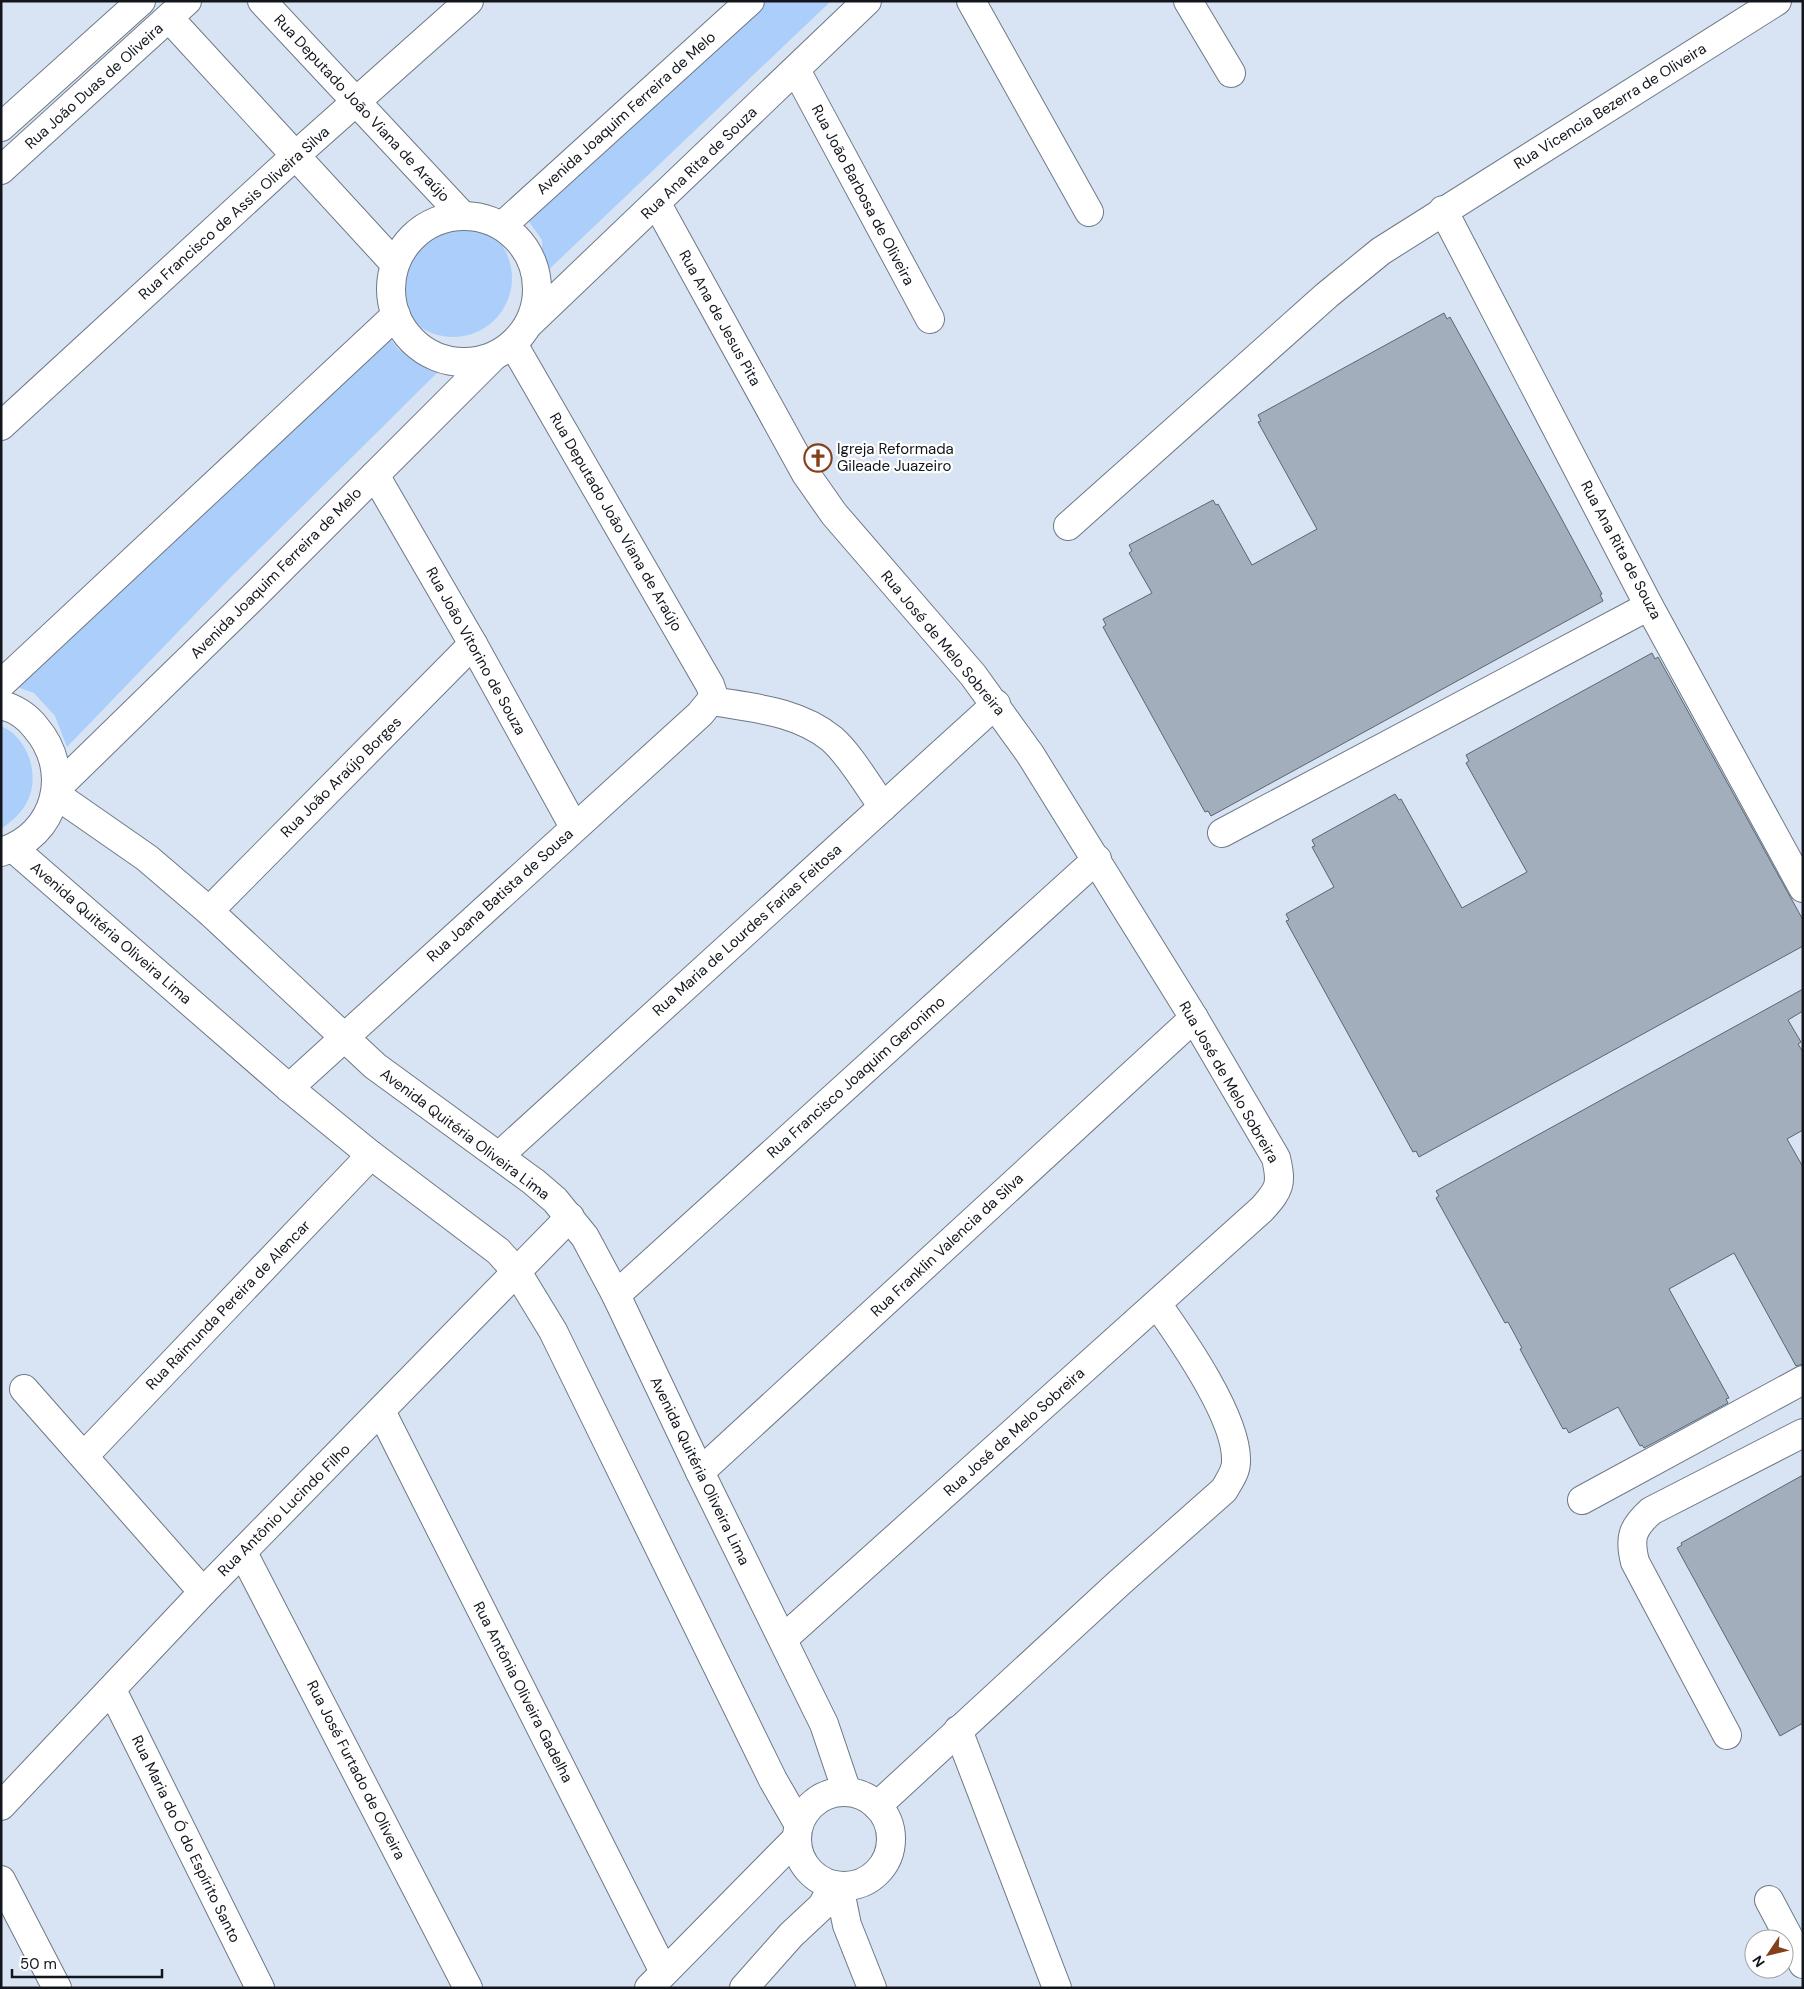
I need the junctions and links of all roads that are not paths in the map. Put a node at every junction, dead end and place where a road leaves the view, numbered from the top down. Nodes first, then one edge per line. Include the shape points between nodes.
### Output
1 (141, 1) edge
2 (262, 1) edge
3 (469, 1) edge
4 (750, 1) edge
5 (867, 1) edge
6 (971, 1) edge
7 (1188, 1) edge
8 (1777, 1) edge
9 (178, 10) edge
10 (796, 70) junction
11 (1231, 73) dead end
12 (355, 103) junction
13 (1, 127) edge
14 (296, 155) junction
15 (2, 169) edge
16 (657, 204) junction
17 (1443, 210) junction
18 (1089, 212) dead end
19 (462, 215) junction
20 (502, 226) junction
21 (395, 264) junction
22 (396, 315) junction
23 (930, 319) dead end
24 (512, 342) junction
25 (1, 426) edge
26 (783, 433) joint
27 (375, 475) junction
28 (1068, 526) dead end
29 (1649, 606) junction
30 (473, 644) junction
31 (1, 684) edge
32 (712, 701) junction
33 (996, 704) junction
34 (1, 705) edge
35 (56, 791) junction
36 (882, 807) junction
37 (574, 828) junction
38 (1222, 833) dead end
39 (7, 850) edge
40 (1097, 859) junction
41 (1803, 888) edge
42 (209, 911) junction
43 (1194, 1018) junction
44 (343, 1038) junction
45 (289, 1088) junction
46 (371, 1155) junction
47 (498, 1156) junction
48 (570, 1217) junction
49 (517, 1272) junction
50 (616, 1295) junction
51 (1157, 1304) junction
52 (1803, 1380) edge
53 (24, 1389) dead end
54 (381, 1411) junction
55 (1803, 1433) edge
56 (84, 1456) junction
57 (700, 1472) junction
58 (1582, 1500) dead end
59 (243, 1552) junction
60 (203, 1592) junction
61 (783, 1639) junction
62 (112, 1690) junction
63 (958, 1730) junction
64 (1727, 1735) dead end
65 (847, 1792) junction
66 (1, 1806) edge
67 (877, 1806) junction
68 (798, 1832) junction
69 (1, 1880) edge
70 (837, 1886) junction
71 (1768, 1900) dead end
72 (1803, 1964) edge
73 (868, 1976) edge
74 (656, 1980) edge
75 (56, 1988) edge
76 (260, 1988) edge
77 (468, 1988) edge
78 (744, 1988) edge
79 (1057, 1988) edge

1 - 13 street
2 - 12 street, Rua Deputado João Viana de Araújo
3 - 12 street, Rua Francisco de Assis Oliveira Silva
4 - 20 street, Avenida Joaquim Ferreira de Melo
5 - 10 street, Rua Ana Rita de Souza
6 - 18 street
7 - 11 street
8 - 17 street, Rua Vicencia Bezerra de Oliveira
9 - 14 street
9 - 15 street, Rua João Duas de Oliveira
10 - 16 street, Rua Ana Rita de Souza
10 - 23 street, Rua João Barbosa de Oliveira
12 - 14 street, Rua Francisco de Assis Oliveira Silva
12 - 19 street, Rua Deputado João Viana de Araújo
14 - 21 street
14 - 25 street, Rua Francisco de Assis Oliveira Silva
16 - 24 street, Rua Ana Rita de Souza
16 - 26 street, Rua Ana de Jesus Pita
17 - 28 street, Rua Vicencia Bezerra de Oliveira via 1380,252 1327,295
17 - 29 street, Rua Ana Rita de Souza
19 - 20 street via 483,217
19 - 21 street via 440,219 421,229 405,245
20 - 24 street via 523,245 535,270 537,297
21 - 22 street via 391,290
22 - 24 street via 408,336 426,351 447,360 470,362
22 - 31 street
24 - 27 street, Avenida Joaquim Ferreira de Melo
24 - 32 street, Rua Deputado João Viana de Araújo via 710,686 714,697
26 - 33 street, Rua José de Melo Sobreira via 834,514
27 - 30 street, Rua João Vitorino de Souza
27 - 35 street, Avenida Joaquim Ferreira de Melo
29 - 38 street
29 - 41 street, Rua Ana Rita de Souza
30 - 37 street, Rua João Vitorino de Souza
30 - 42 street, Rua João Araújo Borges
32 - 36 street via 774,712 806,722 832,740
32 - 37 street, Rua Joana Batista de Sousa
33 - 36 street, Rua Maria de Lourdes Farias Feitosa
33 - 40 street, Rua José de Melo Sobreira
34 - 35 street via 30,720 46,739 56,762
35 - 39 street via 48,816 33,834
35 - 42 street, Avenida Quitéria Oliveira Lima via 147,858
36 - 47 street, Rua Maria de Lourdes Farias Feitosa
37 - 44 street, Rua Joana Batista de Sousa
39 - 45 street, Avenida Quitéria Oliveira Lima
40 - 43 street, Rua José de Melo Sobreira
40 - 50 street, Rua Francisco Joaquim Geronimo
42 - 44 street, Avenida Quitéria Oliveira Lima
43 - 51 street, Rua José de Melo Sobreira via 1276,1158 1280,1177 1274,1195 1262,1209
43 - 57 street, Rua Franklin Valencia da Silva
44 - 45 street, Rua Joana Batista de Sousa
44 - 47 street, Avenida Quitéria Oliveira Lima via 374,1066
45 - 46 street, Avenida Quitéria Oliveira Lima
46 - 49 street, Avenida Quitéria Oliveira Lima via 476,1233
46 - 56 street, Rua Raimunda Pereira de Alencar
47 - 48 street, Avenida Quitéria Oliveira Lima via 534,1182
48 - 49 street, Rua Antônio Lucindo Filho
48 - 50 street, Avenida Quitéria Oliveira Lima via 585,1237
49 - 54 street, Rua Antônio Lucindo Filho
49 - 68 street, Avenida Quitéria Oliveira Lima via 553,1331
50 - 57 street, Avenida Quitéria Oliveira Lima
51 - 61 street, Rua José de Melo Sobreira
51 - 63 street via 1181,1337 1226,1419 1236,1462 1232,1477 1224,1490
52 - 58 street
53 - 56 street
54 - 59 street, Rua Antônio Lucindo Filho
54 - 74 street, Rua Antônia Oliveira Gadelha
55 - 64 street via 1651,1512 1635,1528 1632,1538 1635,1562
56 - 60 street
57 - 61 street, Avenida Quitéria Oliveira Lima
59 - 60 street, Rua Antônio Lucindo Filho
59 - 77 street, Rua José Furtado de Oliveira
60 - 62 street, Rua Antônio Lucindo Filho
61 - 65 street, Avenida Quitéria Oliveira Lima via 824,1724
62 - 66 street, Rua Antônio Lucindo Filho
62 - 76 street, Rua Maria do Ó do Espírito Santo
63 - 67 street
63 - 79 street
65 - 67 street via 858,1794
65 - 68 street via 822,1797 812,1804 804,1814
67 - 70 street via 891,1836 889,1852 882,1867 856,1885
68 - 70 street via 799,1854 807,1869 819,1880
68 - 74 street
69 - 75 street
70 - 73 street via 847,1925
70 - 78 street
71 - 72 street

